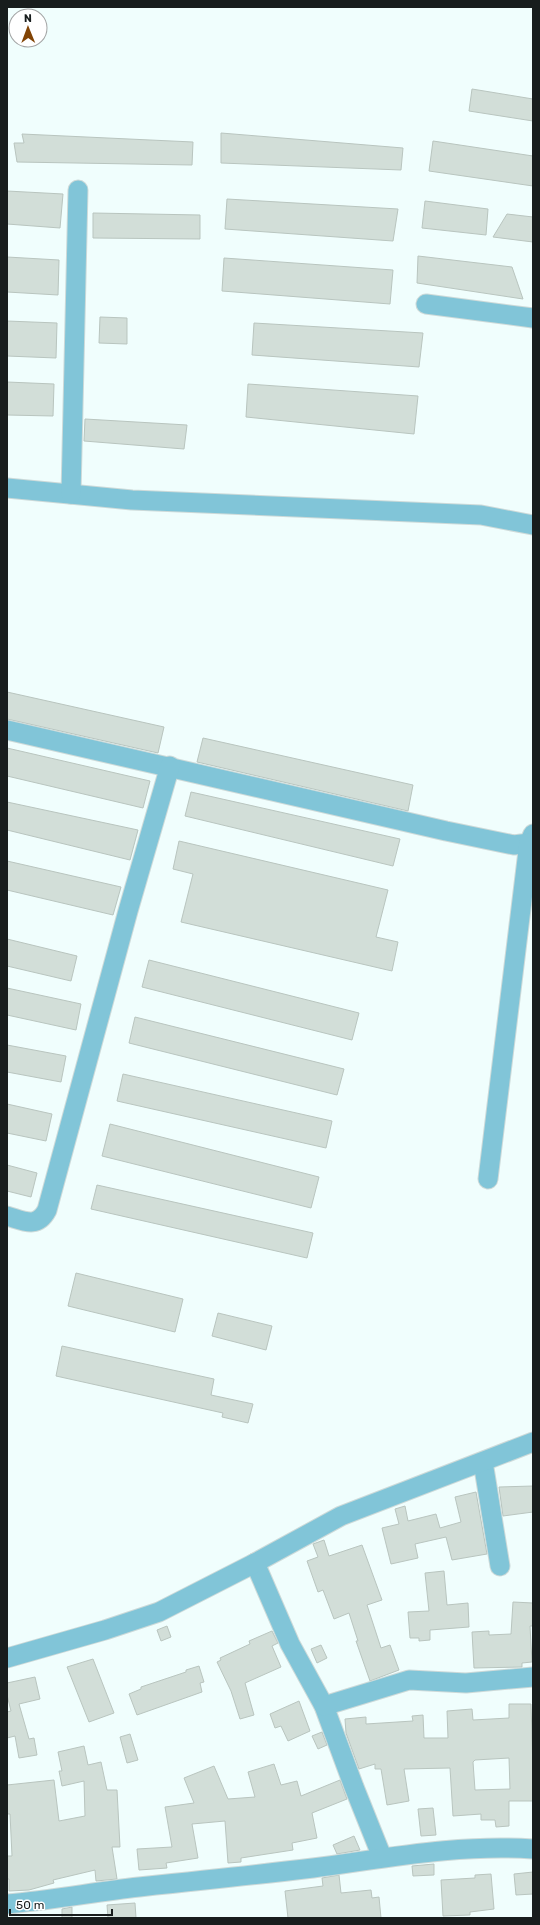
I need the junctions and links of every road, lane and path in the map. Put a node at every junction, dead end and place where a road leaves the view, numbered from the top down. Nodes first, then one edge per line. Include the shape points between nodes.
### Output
1 (78, 190) dead end
2 (426, 304) dead end
3 (533, 318) edge
4 (7, 488) edge
5 (71, 494) junction
6 (533, 525) edge
7 (7, 730) edge
8 (170, 766) junction
9 (531, 839) edge
10 (488, 1180) dead end
11 (7, 1216) edge
12 (533, 1442) edge
13 (483, 1462) junction
14 (254, 1563) junction
15 (500, 1566) dead end
16 (7, 1658) edge
17 (533, 1677) edge
18 (324, 1706) junction
19 (533, 1849) edge
20 (382, 1857) junction
21 (7, 1904) edge

1 - 5 street
2 - 3 street
4 - 5 street
5 - 6 street via 132,500 482,515
7 - 8 street
8 - 9 street via 514,845
8 - 11 street via 47,1210 43,1218 35,1222
9 - 10 street
12 - 13 street
13 - 14 street via 342,1516
13 - 15 street
14 - 16 street via 159,1612
14 - 18 street via 290,1644
17 - 18 street via 466,1683 409,1680
18 - 20 street
19 - 20 street via 485,1848
20 - 21 street via 232,1878

